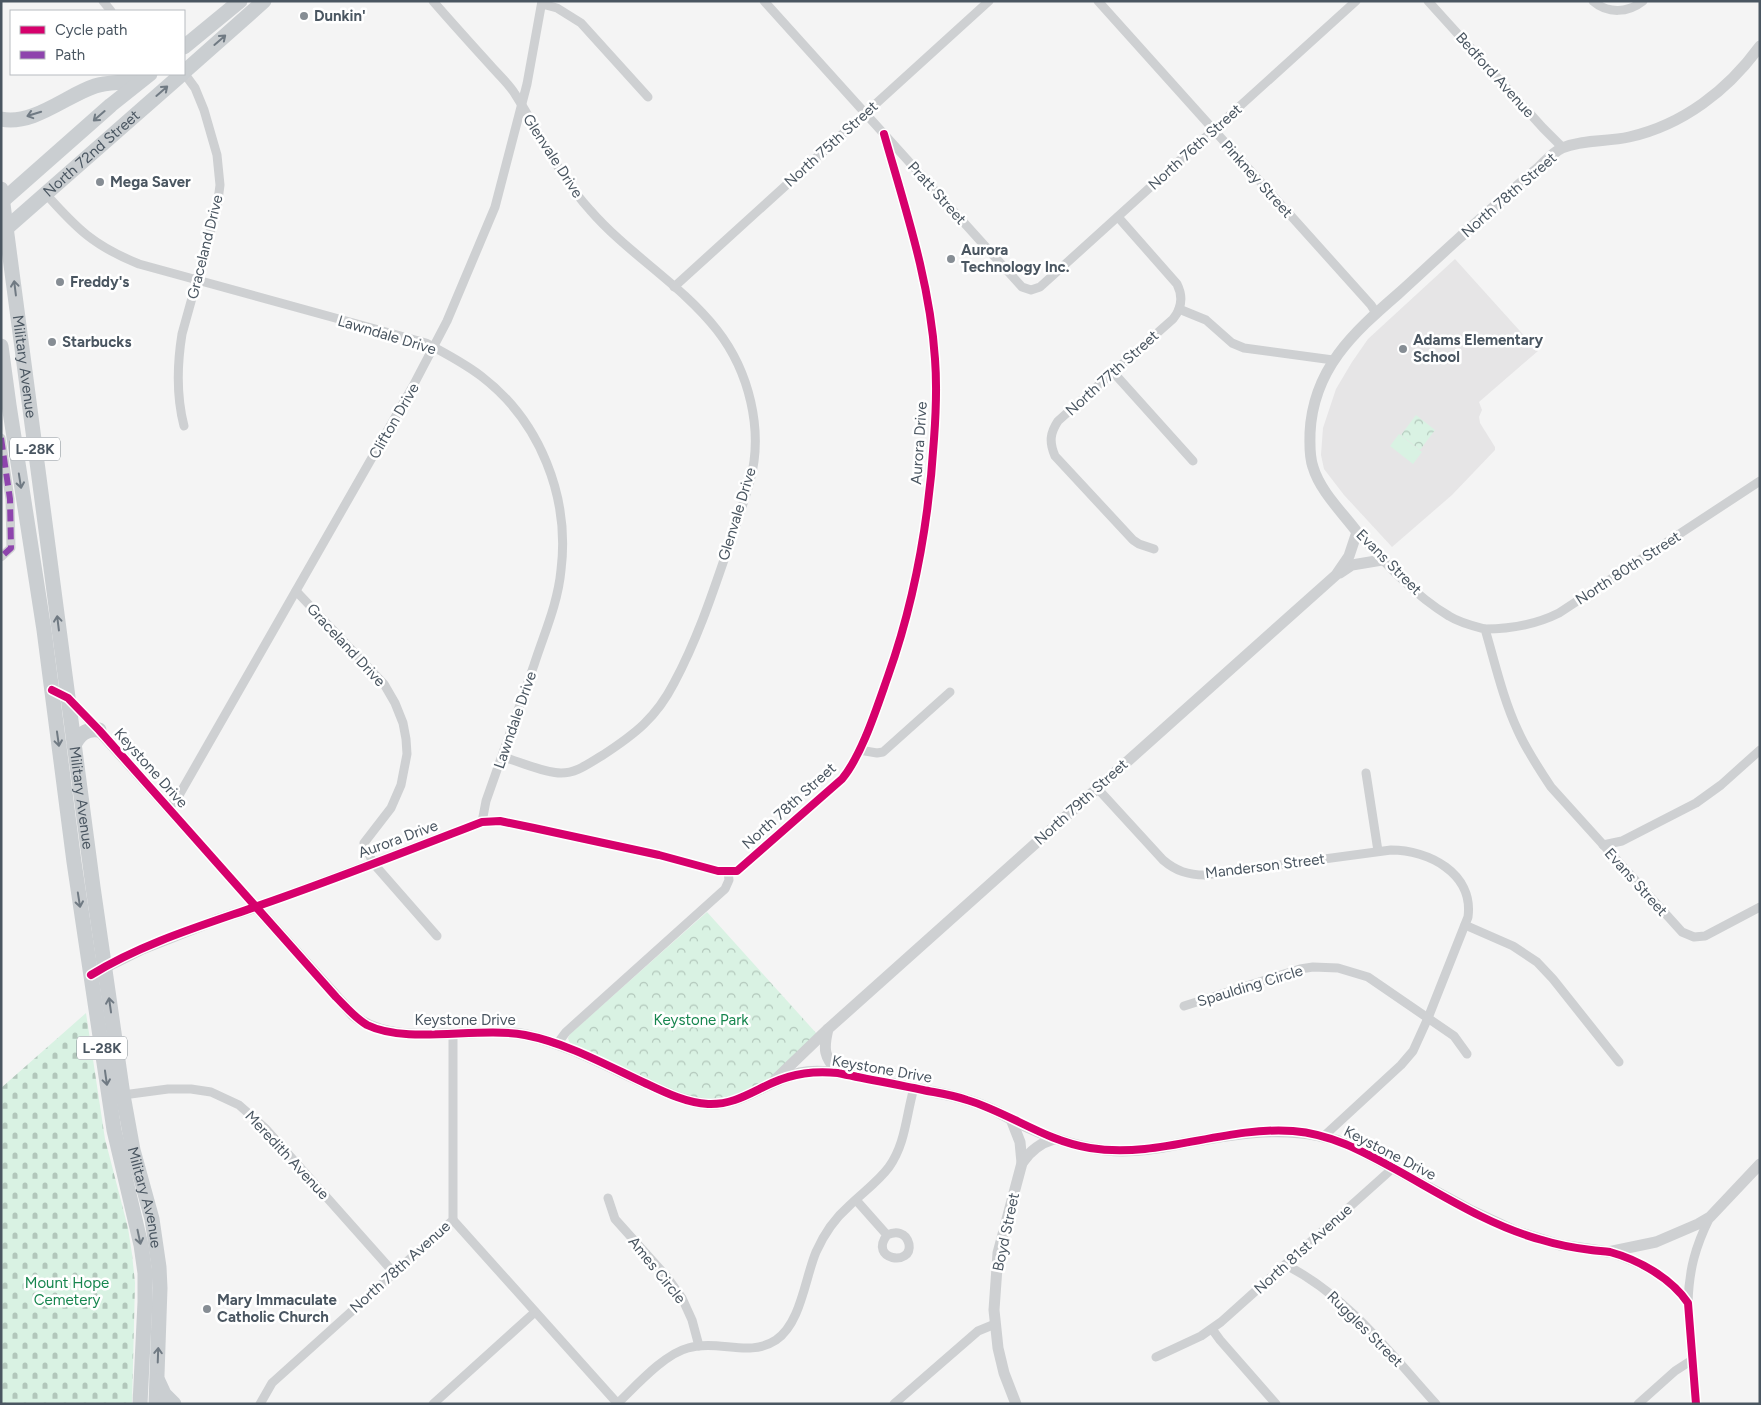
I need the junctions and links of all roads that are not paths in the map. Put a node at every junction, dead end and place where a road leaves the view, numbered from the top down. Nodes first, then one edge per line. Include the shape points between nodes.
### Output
1 (240, 1) edge
2 (264, 1) edge
3 (433, 1) edge
4 (764, 1) edge
5 (989, 1) edge
6 (1098, 1) edge
7 (1356, 1) edge
8 (1428, 1) edge
9 (1593, 1) edge
10 (1643, 1) edge
11 (542, 3) edge
12 (185, 46) edge
13 (1760, 46) edge
14 (185, 71) edge
15 (181, 75) edge
16 (185, 75) edge
17 (148, 76) edge
18 (648, 96) dead end
19 (521, 106) junction
20 (865, 114) junction
21 (1, 119) edge
22 (1213, 130) junction
23 (884, 134) junction
24 (1563, 148) junction
25 (45, 193) junction
26 (2, 197) edge
27 (1118, 217) junction
28 (4, 230) edge
29 (197, 280) junction
30 (674, 287) junction
31 (1033, 290) joint
32 (1179, 309) junction
33 (1376, 313) junction
34 (1, 346) edge
35 (434, 348) junction
36 (1333, 360) junction
37 (1113, 372) junction
38 (184, 426) dead end
39 (1, 438) edge
40 (1194, 461) dead end
41 (1760, 481) edge
42 (10, 499) junction
43 (1, 506) edge
44 (1357, 532) junction
45 (1154, 549) dead end
46 (1, 557) edge
47 (1382, 560) junction
48 (1336, 575) junction
49 (296, 591) junction
50 (1485, 629) junction
51 (52, 690) junction
52 (950, 692) dead end
53 (68, 698) junction
54 (99, 730) junction
55 (74, 746) junction
56 (859, 750) junction
57 (1760, 750) edge
58 (502, 757) junction
59 (1366, 773) dead end
60 (1097, 788) junction
61 (168, 808) junction
62 (482, 822) junction
63 (1603, 845) junction
64 (1378, 851) junction
65 (373, 863) junction
66 (728, 871) junction
67 (256, 906) junction
68 (1760, 907) edge
69 (1465, 925) junction
70 (437, 936) dead end
71 (105, 967) junction
72 (91, 975) junction
73 (1184, 1006) dead end
74 (1428, 1018) junction
75 (828, 1029) junction
76 (452, 1033) junction
77 (557, 1044) junction
78 (1467, 1054) dead end
79 (1619, 1062) dead end
80 (838, 1073) junction
81 (772, 1083) junction
82 (914, 1088) junction
83 (123, 1095) junction
84 (1012, 1119) junction
85 (1324, 1136) junction
86 (1054, 1139) junction
87 (1022, 1163) junction
88 (1760, 1164) edge
89 (1393, 1168) junction
90 (608, 1198) dead end
91 (856, 1200) junction
92 (1710, 1217) junction
93 (453, 1220) junction
94 (887, 1235) dead end
95 (1608, 1252) junction
96 (1286, 1265) junction
97 (394, 1273) junction
98 (1688, 1304) junction
99 (535, 1312) junction
100 (995, 1324) junction
101 (1212, 1328) junction
102 (699, 1346) junction
103 (1156, 1357) dead end
104 (1692, 1360) junction
105 (157, 1378) junction
106 (140, 1404) edge
107 (156, 1404) edge
108 (174, 1404) edge
109 (260, 1404) edge
110 (433, 1404) edge
111 (617, 1404) edge
112 (894, 1404) edge
113 (1016, 1404) edge
114 (1276, 1404) edge
115 (1436, 1404) edge
116 (1638, 1404) edge
117 (1696, 1404) edge

1 - 12 main road
14 -> 2 main road, North 72nd Street
3 - 19 street, Glenvale Drive via 514,92
4 - 20 street, Pratt Street
5 - 20 street, North 75th Street
6 - 22 street, Pinkney Street
7 - 22 street, North 76th Street
8 - 24 street, Bedford Avenue
9 - 10 street via 1607,10 1622,11
11 - 18 street via 581,23
11 - 19 street, Clifton Drive
13 - 24 street, North 78th Street via 1721,90 1667,124 1627,137
25 -> 15 main road, North 72nd Street
16 - 29 street, Graceland Drive via 195,88 204,110 217,155 220,185
17 -> 21 main road via 127,83 96,86 45,111 17,119
17 -> 26 main road, North 72nd Street
19 - 30 street, Glenvale Drive via 581,200 606,227
19 - 35 street, Clifton Drive via 490,223
20 - 23 street, Pratt Street
20 - 30 street, North 75th Street
22 - 27 street, North 76th Street
22 - 33 street, Pinkney Street
23 - 31 street, Pratt Street via 1022,287
23 - 56 street, Aurora Drive via 925,291 935,358 935,416 928,504 912,594 893,662
24 - 33 street, North 78th Street via 1500,200
25 - 28 main road, North 72nd Street
25 - 29 street, Lawndale Drive via 70,222 98,244 139,264
26 - 28 main road, Military Avenue / L-28K
27 - 31 street, North 76th Street
27 - 32 street via 1177,284 1182,299
53 -> 28 main road, Military Avenue / L-28K
29 - 35 street, Lawndale Drive via 426,343
29 - 38 street, Graceland Drive via 179,355 178,395
30 - 58 street, Glenvale Drive via 709,320 728,346 745,381 753,417 754,449 750,480 710,603 668,695 651,718 630,737 582,768 568,773 550,772
32 - 36 street via 1206,320 1232,343 1244,348
32 - 37 street, North 77th Street
33 - 36 street, North 78th Street
34 -> 51 main road, Military Avenue / L-28K
35 - 49 street, Clifton Drive
35 - 58 street, Lawndale Drive via 482,376 520,416 546,459 560,509 563,550 558,591
36 - 44 street, Evans Street via 1315,402 1310,452 1318,479
37 - 40 street
37 - 45 street, North 77th Street via 1058,421 1050,441 1055,456 1133,540
39 - 42 street
41 - 50 street, North 80th Street via 1559,613 1522,627
42 - 43 street
42 - 46 street via 11,548
44 - 47 street, Evans Street
44 - 48 street, North 79th Street via 1349,556
47 - 48 street, North 79th Street via 1352,565
47 - 50 street, Evans Street via 1450,617
48 - 60 street, North 79th Street
49 - 61 street, Clifton Drive via 178,797
49 - 65 street, Graceland Drive via 384,684 403,723 407,754 402,785 390,808 364,843
50 - 63 street, Evans Street via 1508,707 1527,750 1551,787
51 - 53 street, Keystone Drive
51 -> 72 main road, Military Avenue / L-28K
52 - 56 street via 883,752
53 - 54 street, Keystone Drive
53 - 55 main road, Military Avenue / L-28K
54 - 55 main road via 82,734
54 - 61 street, Keystone Drive
55 - 71 main road, Military Avenue / L-28K
56 - 66 street, North 78th Street via 842,779 737,871
57 - 63 street via 1696,803 1622,841
58 - 62 street, Lawndale Drive
59 - 64 street
60 - 64 street, Manderson Street via 1163,860 1191,875
60 - 75 street, North 79th Street
61 - 67 street, Keystone Drive
62 - 65 street, Aurora Drive
62 - 66 street, Aurora Drive via 500,821
63 - 68 street, Evans Street via 1682,932 1694,937 1706,936
64 - 69 street, Manderson Street via 1413,851 1446,867 1466,895 1468,913
65 - 67 street, Aurora Drive
65 - 70 street
66 - 77 street via 725,889 566,1032
67 - 71 street, Aurora Drive via 140,950
67 - 76 street, Keystone Drive via 359,1020 387,1031 408,1034
69 - 74 street
69 - 79 street via 1513,946 1536,962
71 - 72 street, Aurora Drive
83 -> 71 main road, Military Avenue / L-28K
72 -> 106 main road, Military Avenue / L-28K via 114,1130 145,1273
73 - 74 street, Spaulding Circle via 1300,969 1328,967 1368,977
74 - 78 street, Spaulding Circle via 1454,1036
74 - 85 street via 1418,1044 1407,1059
75 - 80 street via 825,1052
75 - 81 street, North 79th Street
76 - 77 street, Keystone Drive via 505,1032
76 - 93 street, North 78th Avenue
77 - 81 street, Keystone Drive via 665,1092 698,1103 732,1102
80 - 81 street, Keystone Drive via 804,1072
80 - 82 street, Keystone Drive
82 - 84 street, Keystone Drive via 966,1099
82 - 91 street via 897,1154 883,1175
83 - 97 street, Meredith Avenue via 191,1089 220,1096 239,1105 265,1128
105 -> 83 main road, Military Avenue / L-28K via 160,1267
84 - 86 street, Keystone Drive
84 - 87 street, Boyd Street via 1020,1142
85 - 86 street, Keystone Drive via 1295,1131 1264,1131 1126,1151 1072,1145
85 - 89 street, Keystone Drive via 1339,1140
86 - 87 street via 1040,1145
87 - 100 street, Boyd Street via 998,1253
88 - 92 street
89 - 95 street, Keystone Drive via 1517,1232 1560,1245
89 - 96 street, North 81st Avenue
90 - 102 street, Ames Circle via 615,1219 682,1298
91 - 94 street
91 - 102 street via 837,1218 823,1238 794,1318 781,1336 759,1348
92 - 95 street via 1688,1230 1656,1242
92 - 98 street via 1694,1256
93 - 97 street, North 78th Avenue
93 - 99 street
95 - 98 street, Keystone Drive via 1658,1275 1682,1293
96 - 101 street, North 81st Avenue
96 - 115 street, Ruggles Street via 1340,1301
97 - 109 street, North 78th Avenue via 272,1384
98 - 104 street
99 - 110 street
99 - 111 street
100 - 112 street via 978,1331
100 - 113 street, Boyd Street via 1004,1373
101 - 103 street, North 81st Avenue
101 - 114 street
102 - 111 street via 670,1356
104 - 116 street
104 - 117 street
105 - 107 main road, Military Avenue / L-28K
105 - 108 main road via 164,1394

